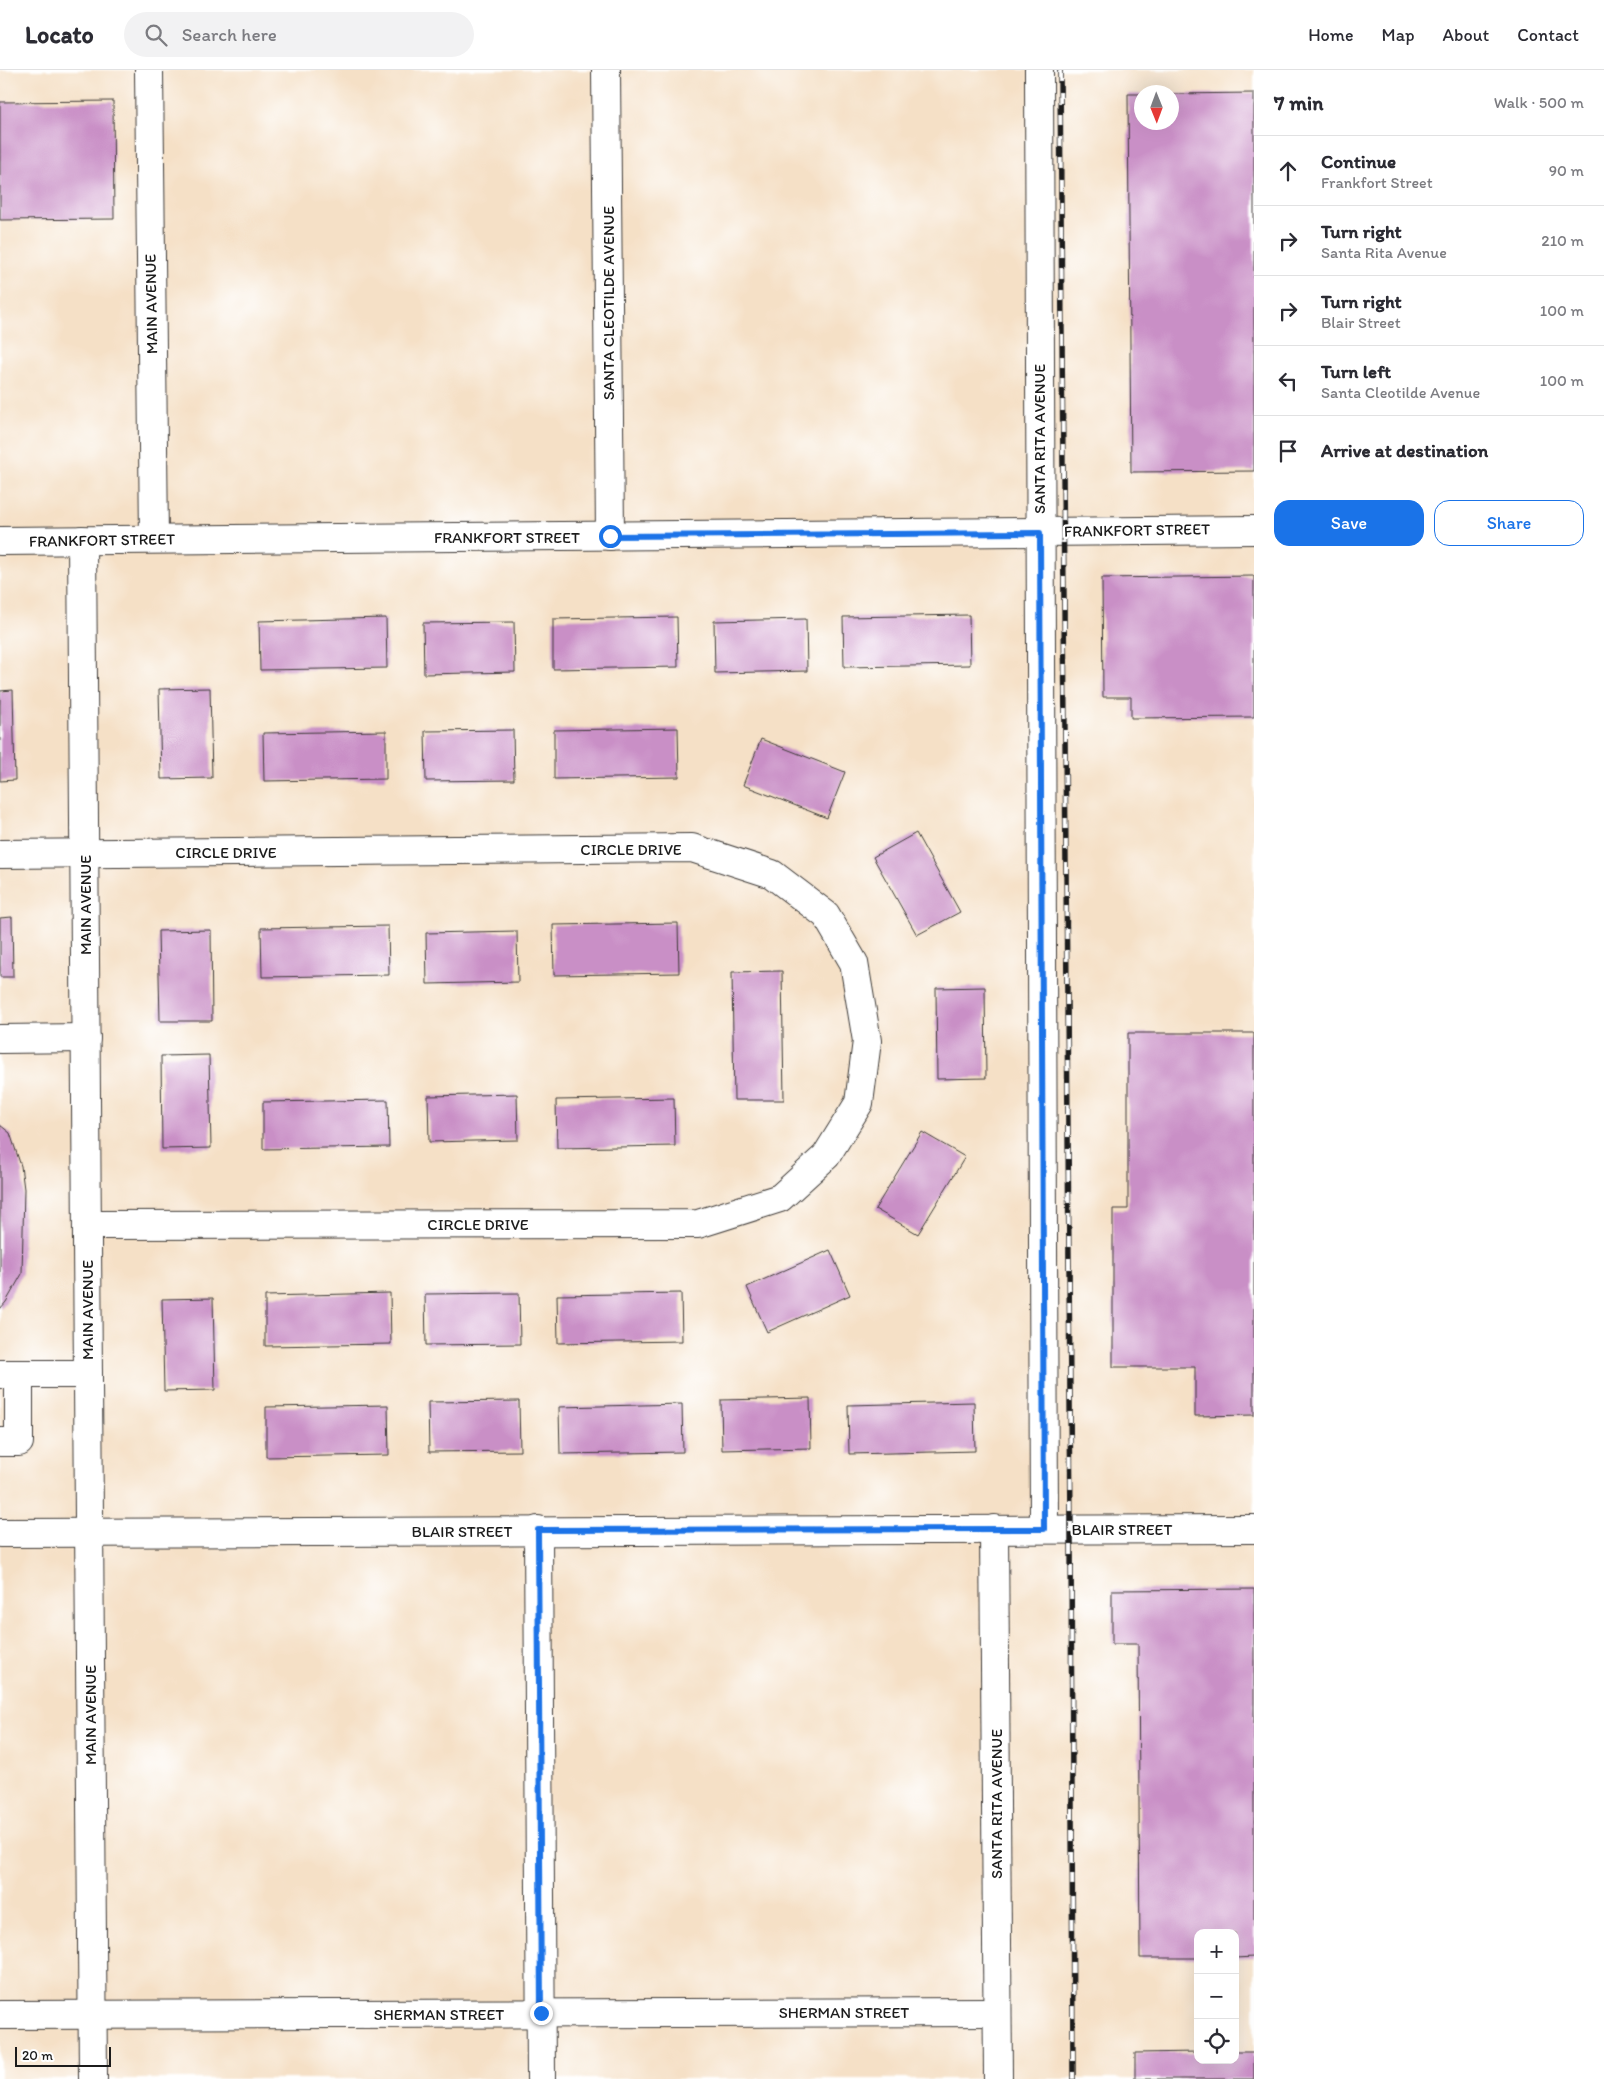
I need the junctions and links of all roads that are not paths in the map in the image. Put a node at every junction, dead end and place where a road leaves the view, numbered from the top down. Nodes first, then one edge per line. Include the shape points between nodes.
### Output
1 (149, 70) edge
2 (606, 70) edge
3 (1039, 70) edge
4 (1254, 530) edge
5 (1040, 533) junction
6 (610, 536) junction
7 (154, 539) junction
8 (82, 540) junction
9 (0, 541) edge
10 (84, 853) junction
11 (0, 854) edge
12 (86, 1038) junction
13 (0, 1039) edge
14 (87, 1225) junction
15 (9, 1374) edge
16 (88, 1374) junction
17 (0, 1442) edge
18 (994, 1529) junction
19 (1044, 1529) junction
20 (1254, 1529) edge
21 (538, 1530) junction
22 (0, 1533) edge
23 (89, 1533) junction
24 (997, 2012) junction
25 (541, 2013) junction
26 (0, 2015) edge
27 (92, 2015) junction
28 (93, 2079) edge
29 (541, 2079) edge
30 (998, 2079) edge

1 - 7 street, MAIN AVENUE
2 - 6 street, SANTA CLEOTILDE AVENUE
3 - 5 street, SANTA RITA AVENUE
4 - 5 street, FRANKFORT STREET
5 - 6 street, FRANKFORT STREET
5 - 19 street, SANTA RITA AVENUE
6 - 7 street, FRANKFORT STREET
7 - 8 street, FRANKFORT STREET
8 - 9 street, FRANKFORT STREET
8 - 10 street, MAIN AVENUE
10 - 11 street, CIRCLE DRIVE
10 - 12 street, MAIN AVENUE
10 - 14 street, CIRCLE DRIVE via 692,848 772,874 826,914 854,963 866,1041 859,1103 826,1156 780,1198 698,1224
12 - 13 street
12 - 14 street, MAIN AVENUE
14 - 16 street, MAIN AVENUE
15 - 16 street
15 - 17 street via 19,1442
16 - 23 street, MAIN AVENUE
18 - 19 street, BLAIR STREET
18 - 21 street, BLAIR STREET
18 - 24 street, SANTA RITA AVENUE
19 - 20 street, BLAIR STREET
21 - 23 street, BLAIR STREET
21 - 25 street
22 - 23 street, BLAIR STREET
23 - 27 street, MAIN AVENUE
24 - 25 street, SHERMAN STREET
24 - 30 street, SANTA RITA AVENUE
25 - 27 street, SHERMAN STREET
25 - 29 street
26 - 27 street, SHERMAN STREET
27 - 28 street, MAIN AVENUE

